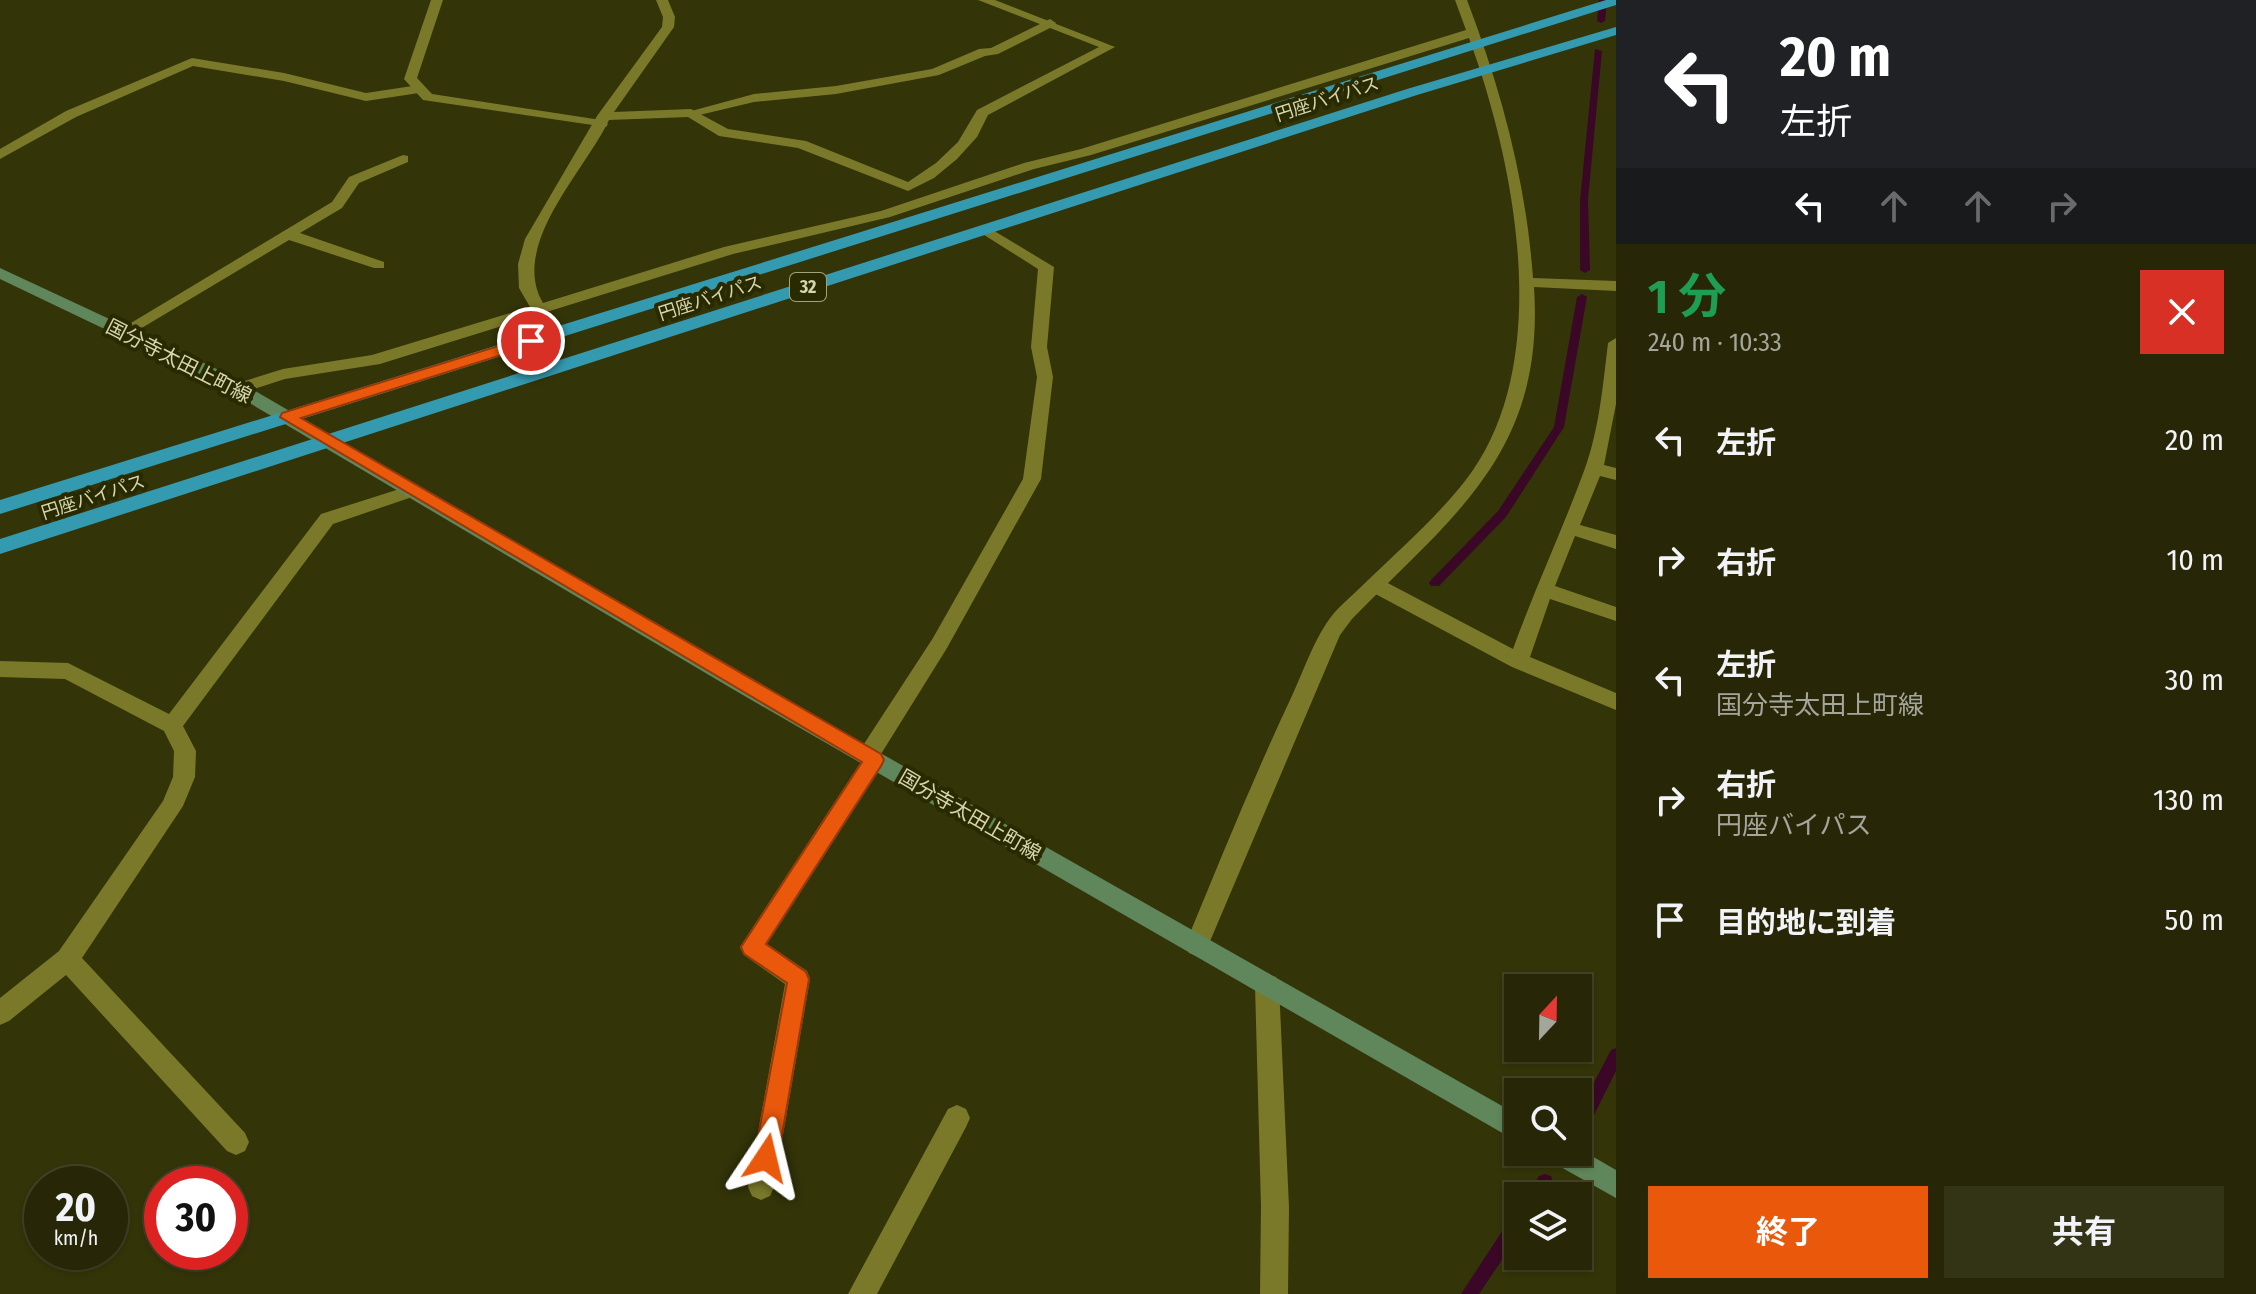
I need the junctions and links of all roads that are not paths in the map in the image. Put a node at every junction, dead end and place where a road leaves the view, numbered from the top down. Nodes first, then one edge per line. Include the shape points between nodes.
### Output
1 (437, 0) edge
2 (662, 0) edge
3 (984, 0) edge
4 (1461, 0) edge
5 (1616, 1) edge
6 (1050, 23) junction
7 (1616, 31) edge
8 (1476, 38) junction
9 (1485, 70) junction
10 (419, 89) junction
11 (691, 113) junction
12 (602, 120) junction
13 (0, 155) edge
14 (403, 159) dead end
15 (986, 230) junction
16 (287, 234) junction
17 (379, 265) dead end
18 (0, 273) edge
19 (1528, 282) junction
20 (1616, 286) edge
21 (539, 309) junction
22 (124, 332) junction
23 (1616, 343) edge
24 (238, 389) junction
25 (1613, 393) edge
26 (288, 417) junction
27 (329, 442) junction
28 (1607, 448) edge
29 (1594, 468) junction
30 (1616, 474) edge
31 (412, 491) junction
32 (0, 507) edge
33 (1569, 528) junction
34 (1616, 542) edge
35 (0, 547) edge
36 (1375, 585) junction
37 (1544, 590) junction
38 (1616, 614) edge
39 (1519, 661) junction
40 (0, 669) edge
41 (1616, 702) edge
42 (172, 725) junction
43 (871, 758) junction
44 (1197, 945) junction
45 (67, 959) junction
46 (1267, 985) junction
47 (0, 1013) edge
48 (957, 1118) dead end
49 (1504, 1121) edge
50 (236, 1142) dead end
51 (1583, 1166) edge
52 (1616, 1185) edge
53 (761, 1187) dead end
54 (862, 1294) edge
55 (1274, 1294) edge

1 - 10 street via 410,79
2 - 12 street via 668,27
3 - 6 street
4 - 8 street
5 - 8 highway, 円座バイパス / 32
6 - 11 street via 935,72 754,98
6 - 11 street via 1109,47 982,113 979,126 928,179 908,187 801,144 724,133
7 - 9 highway, 円座バイパス / 32
8 - 9 street
8 - 21 street via 1029,166 885,214 729,250
8 - 26 highway, 円座バイパス / 32
9 - 15 highway, 円座バイパス / 32
9 - 19 street via 1508,146
10 - 12 street via 444,102
10 - 13 street via 366,97 192,62 71,114
11 - 12 street
12 - 21 street via 531,238 523,263 527,297
14 - 16 street via 354,180 337,205
15 - 27 highway, 円座バイパス / 32
15 - 43 street via 1046,267 1039,347 1045,377 1032,479
16 - 17 street
16 - 22 street
18 - 22 main road, 国分寺太田上町線
19 - 20 street
19 - 36 street via 1525,364 1514,405 1485,467
21 - 24 street via 374,360 283,374
22 - 24 main road, 国分寺太田上町線
23 - 25 street
24 - 26 main road, 国分寺太田上町線
25 - 28 street
26 - 27 main road, 国分寺太田上町線
26 - 32 highway, 円座バイパス / 32
27 - 31 main road, 国分寺太田上町線
27 - 35 highway, 円座バイパス / 32
28 - 29 street
29 - 30 street
29 - 33 street
31 - 42 street via 327,519
31 - 43 main road, 国分寺太田上町線
33 - 34 street
33 - 37 street
36 - 39 street
36 - 44 street via 1337,623
37 - 38 street
37 - 39 street
39 - 41 street
40 - 42 street via 68,671
42 - 45 street via 185,751 184,777 172,806
43 - 44 main road, 国分寺太田上町線
43 - 53 street via 752,947 798,979
44 - 46 main road, 国分寺太田上町線
45 - 47 street
45 - 50 street
46 - 49 main road, 国分寺太田上町線
46 - 55 street
48 - 54 street
51 - 52 main road

